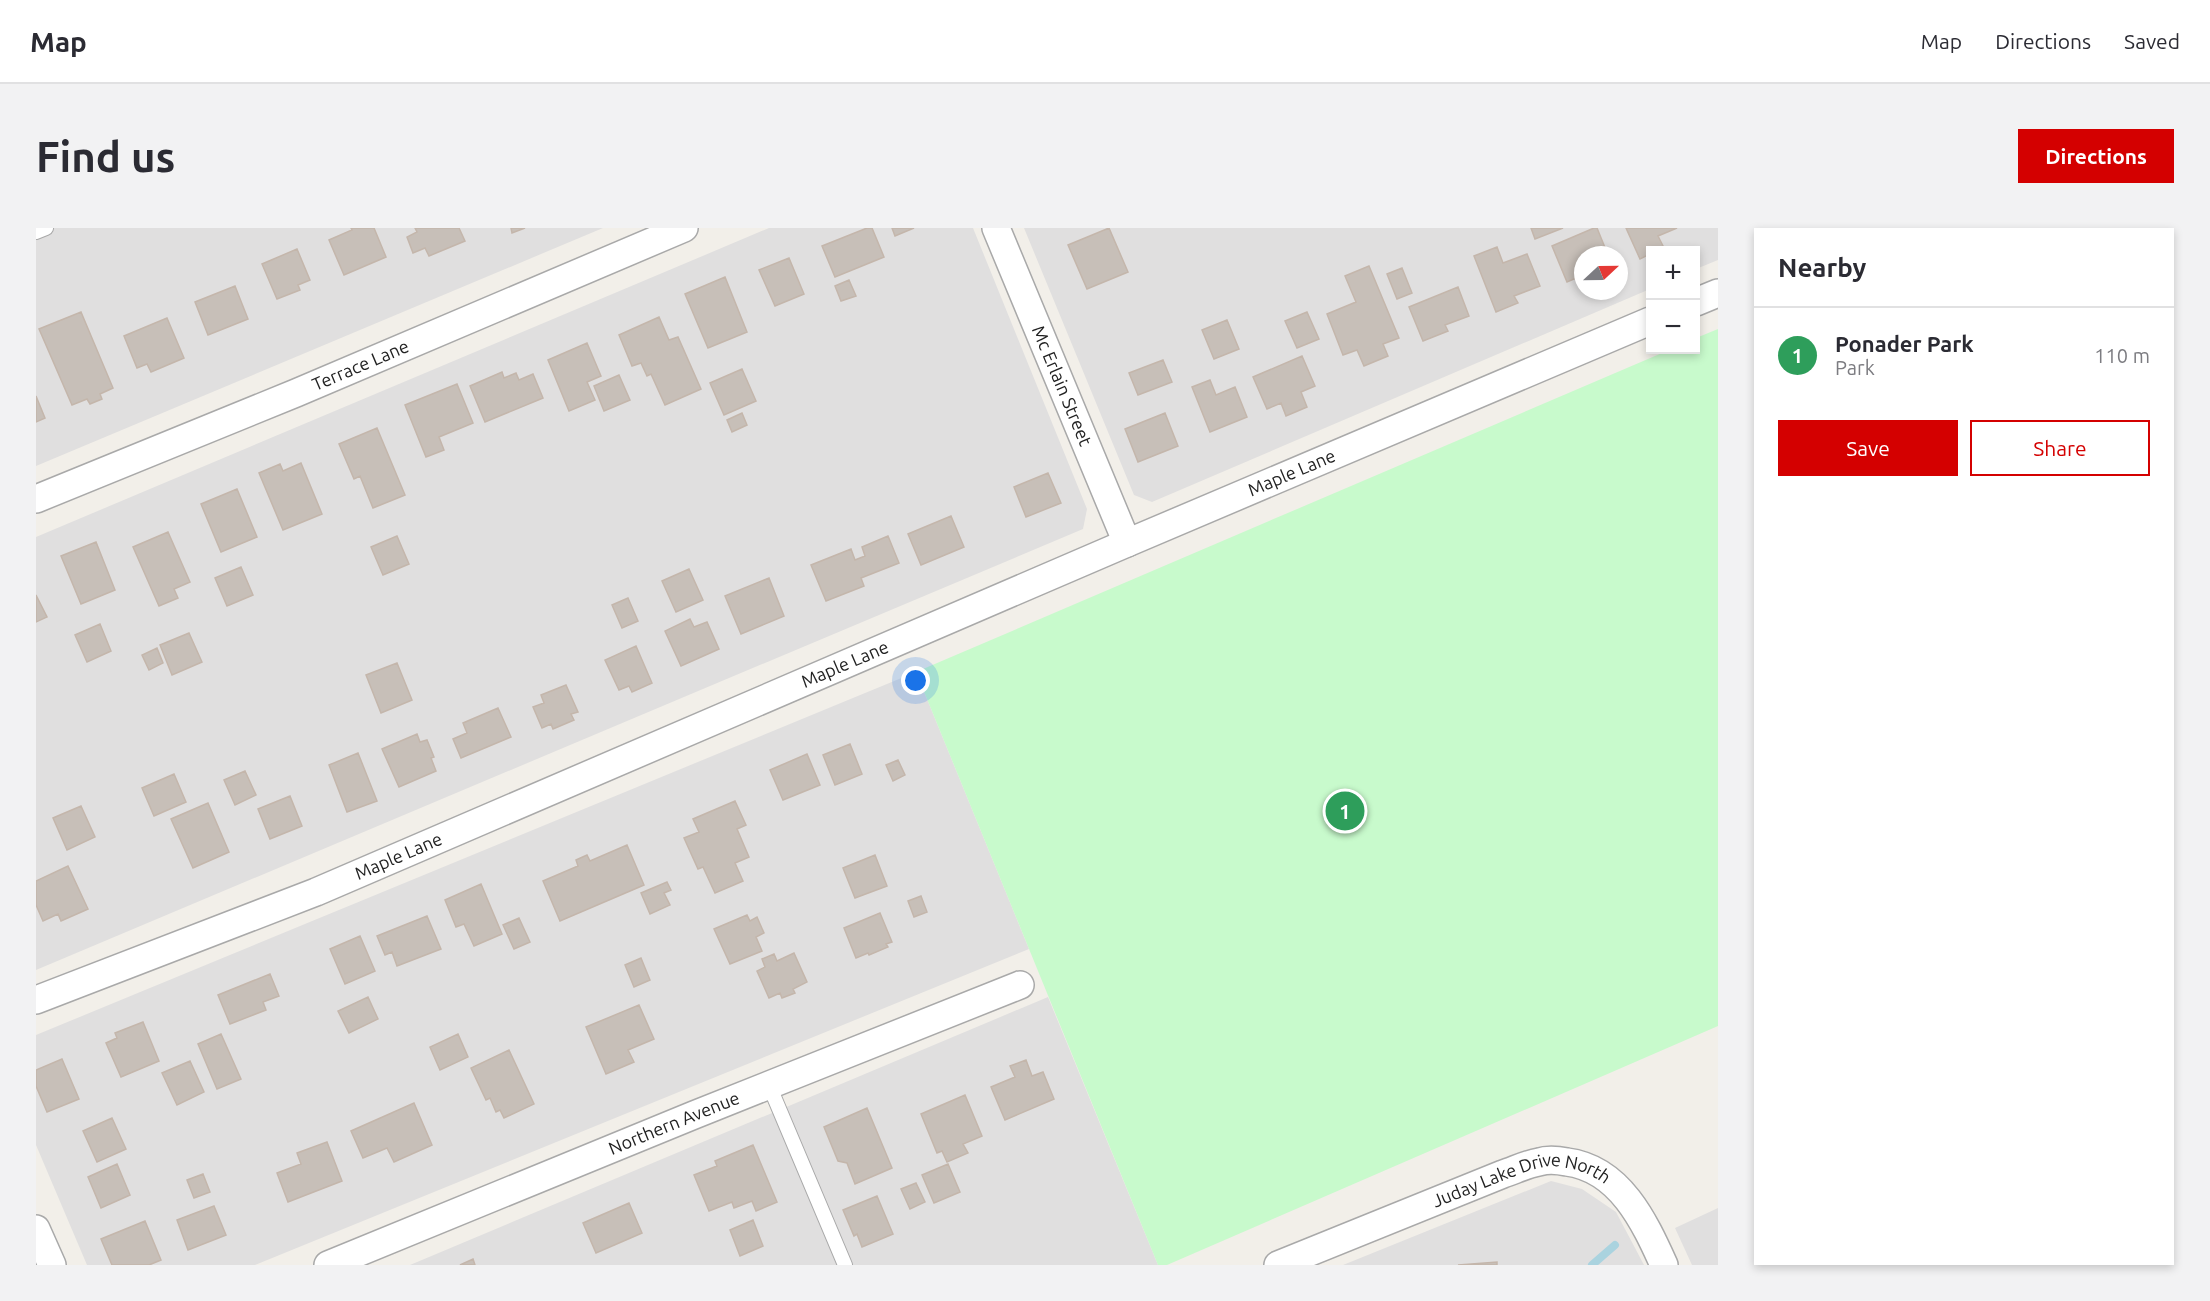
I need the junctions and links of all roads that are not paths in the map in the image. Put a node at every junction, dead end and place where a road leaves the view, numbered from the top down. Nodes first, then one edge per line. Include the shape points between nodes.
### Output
1 (46, 228) edge
2 (684, 228) edge
3 (996, 228) edge
4 (36, 232) edge
5 (1718, 293) edge
6 (1700, 300) edge
7 (1646, 323) edge
8 (36, 499) edge
9 (1127, 543) junction
10 (1020, 985) dead end
11 (36, 1000) edge
12 (769, 1085) junction
13 (36, 1229) edge
14 (52, 1265) edge
15 (328, 1265) edge
16 (845, 1265) edge
17 (1278, 1265) edge
18 (1664, 1265) edge

1 - 4 lane
2 - 8 street, Terrace Lane
3 - 9 street, Mc Erlain Street
5 - 6 street
7 - 9 street, Maple Lane
9 - 11 street, Maple Lane via 316,892
10 - 12 street, Northern Avenue
12 - 15 street, Northern Avenue
12 - 16 lane
13 - 14 street
17 - 18 street, Juday Lake Drive North via 1539,1161 1554,1160 1600,1172 1628,1199

